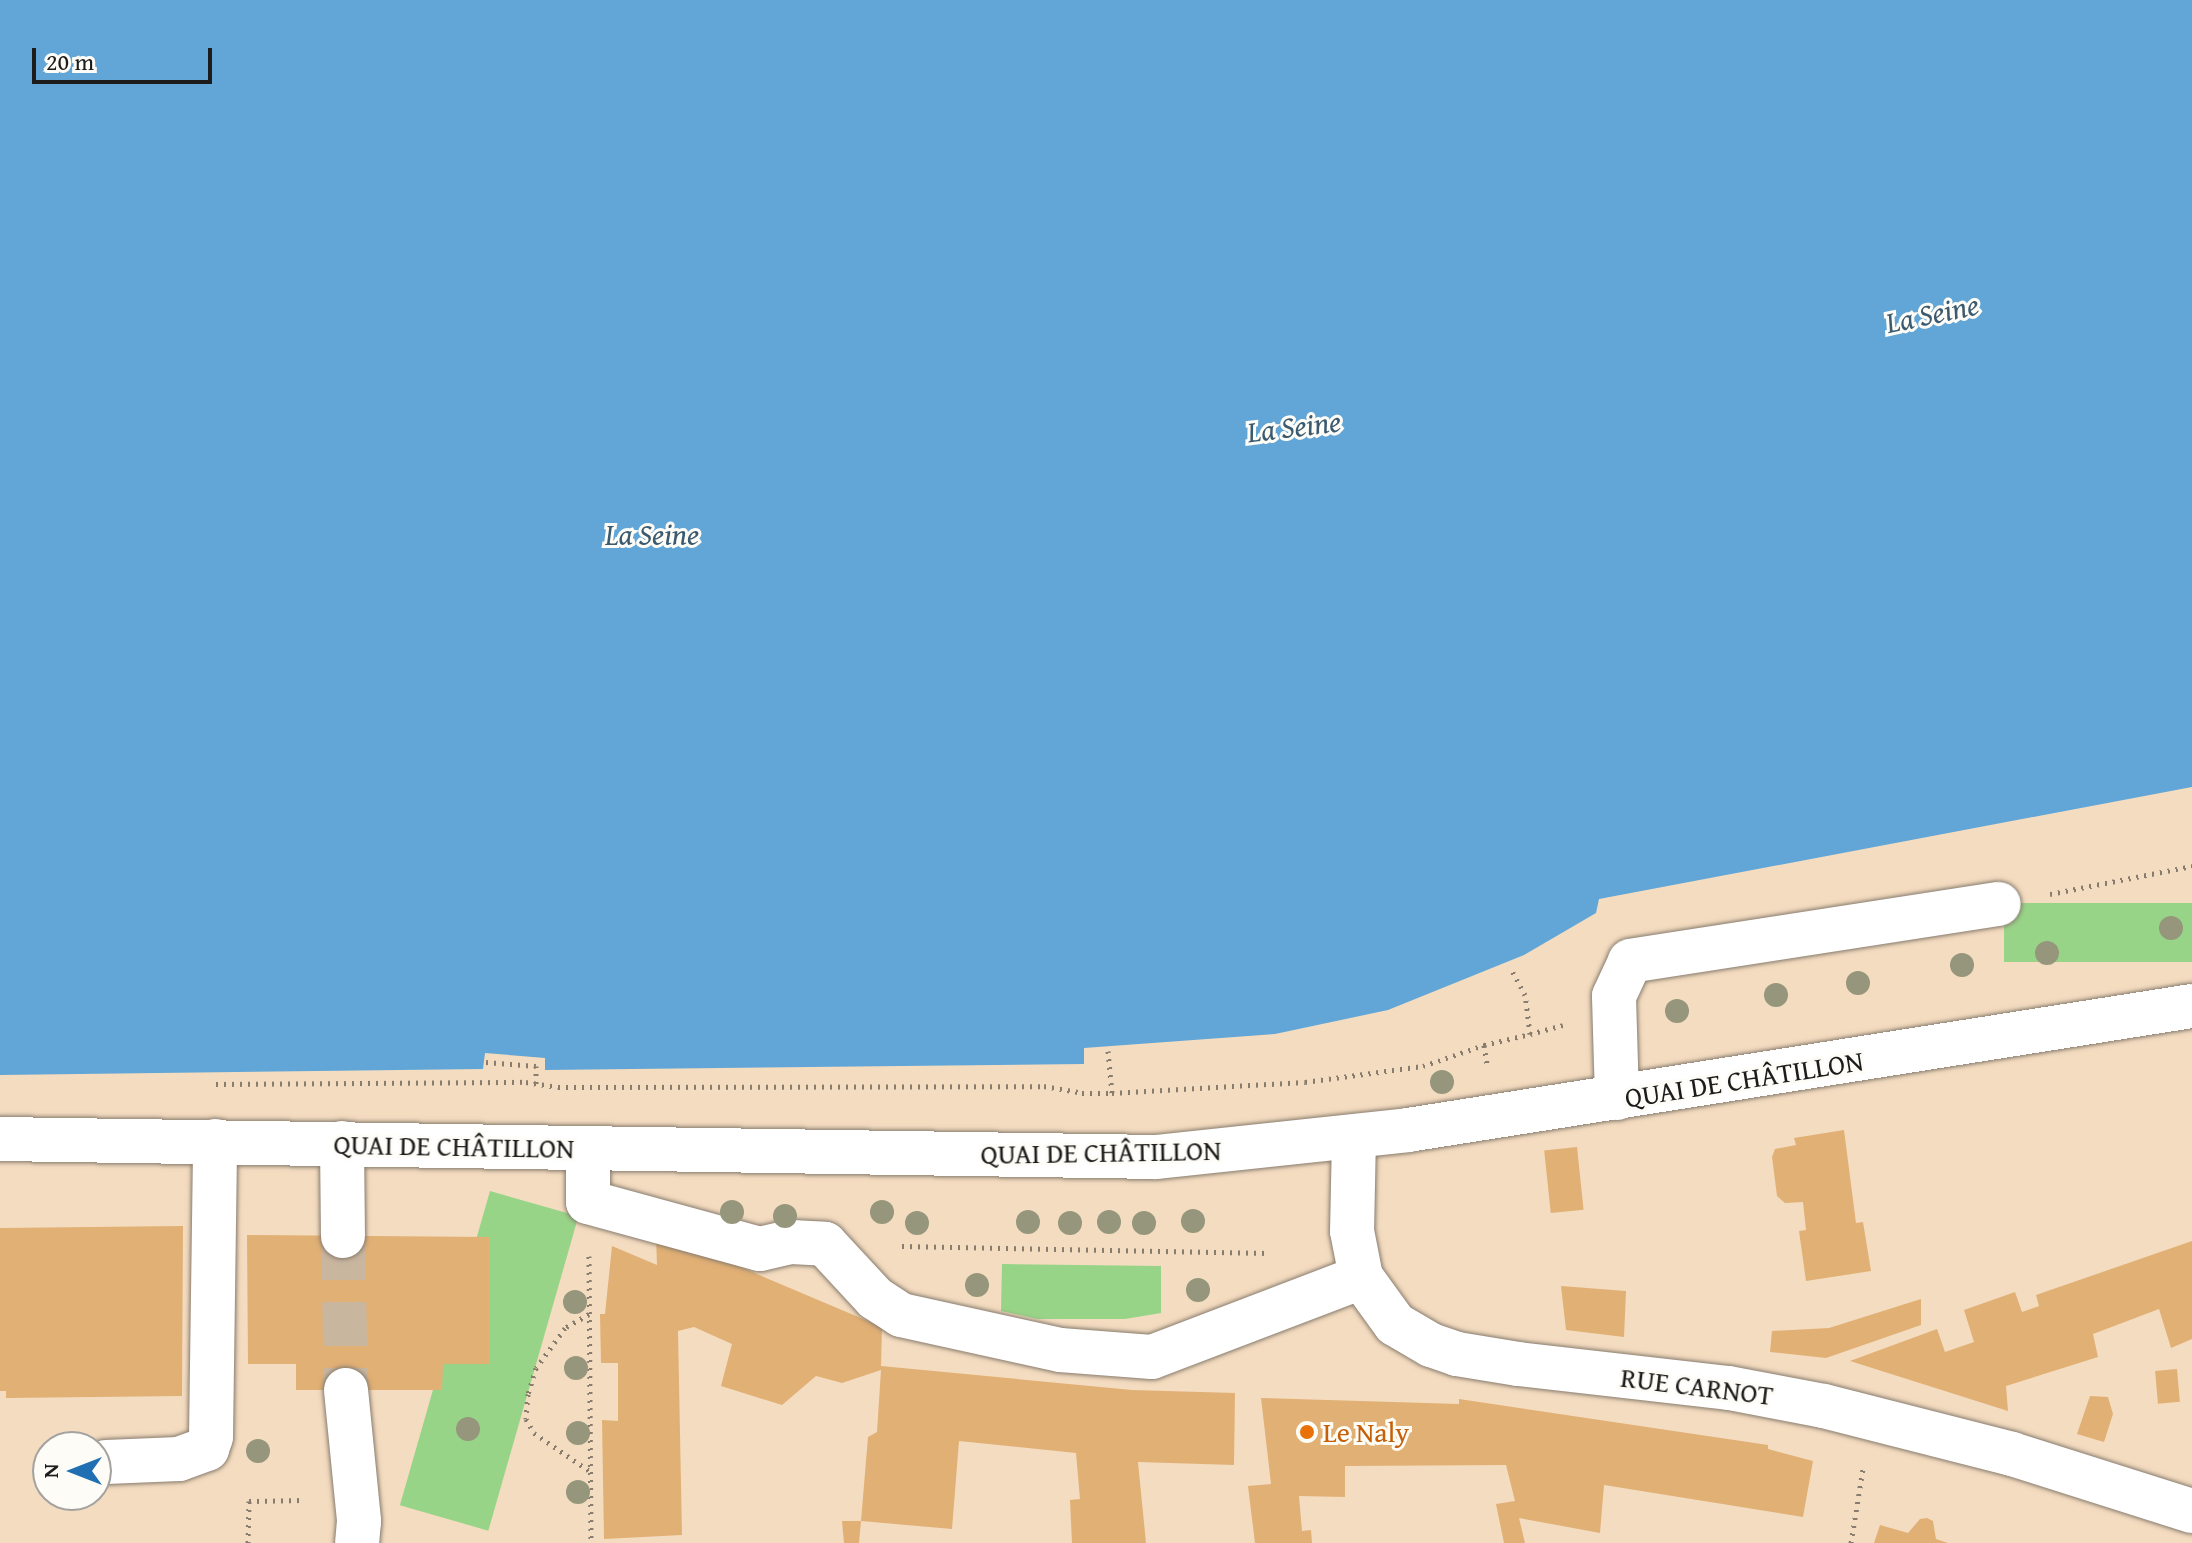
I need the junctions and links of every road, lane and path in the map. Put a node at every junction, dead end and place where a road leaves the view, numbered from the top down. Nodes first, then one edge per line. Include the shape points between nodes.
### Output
1 (2192, 866) edge
2 (1999, 904) joint
3 (1510, 967) dead end
4 (2192, 1006) edge
5 (1484, 1045) junction
6 (1108, 1051) dead end
7 (486, 1062) dead end
8 (207, 1084) dead end
9 (536, 1084) junction
10 (1112, 1093) junction
11 (1617, 1098) junction
12 (1494, 1118) junction
13 (1354, 1137) junction
14 (0, 1139) edge
15 (215, 1141) junction
16 (342, 1143) junction
17 (588, 1148) junction
18 (588, 1202) junction
19 (343, 1236) tunnel mouth
20 (825, 1244) junction
21 (1361, 1277) junction
22 (1293, 1303) junction
23 (589, 1314) junction
24 (346, 1390) tunnel mouth
25 (112, 1462) edge
26 (591, 1472) junction
27 (1863, 1472) dead end
28 (248, 1507) dead end
29 (2192, 1511) edge
30 (358, 1532) edge
31 (248, 1543) edge
32 (591, 1543) edge
33 (1851, 1543) edge

1 - 2 path
2 - 11 main road via 1630,961 1614,996
3 - 5 path via 1525,995 1530,1034
4 - 11 main road, QUAI DE CHÂTILLON
5 - 10 path via 1423,1066 1334,1078
5 - 12 path
6 - 10 path
7 - 9 path via 536,1066
8 - 9 path
9 - 10 path via 1044,1086
11 - 12 main road, QUAI DE CHÂTILLON
12 - 13 main road, QUAI DE CHÂTILLON
13 - 17 main road, QUAI DE CHÂTILLON via 1156,1157
13 - 21 main road, RUE CARNOT via 1352,1231
14 - 15 main road, QUAI DE CHÂTILLON
15 - 16 main road, QUAI DE CHÂTILLON
15 - 25 main road via 211,1437 207,1449 179,1459
16 - 17 main road, QUAI DE CHÂTILLON
16 - 19 main road
17 - 18 main road
18 - 20 main road via 760,1249 791,1242
18 - 23 path
20 - 22 path via 1268,1253
20 - 22 main road via 875,1298 901,1315 1060,1350 1152,1357
21 - 22 main road
21 - 29 main road, RUE CARNOT via 1395,1324 1457,1354 1809,1402 2012,1454
23 - 26 path
23 - 26 path via 565,1328 536,1368 526,1419 534,1433
24 - 30 main road
26 - 32 path
27 - 33 path
28 - 31 path

